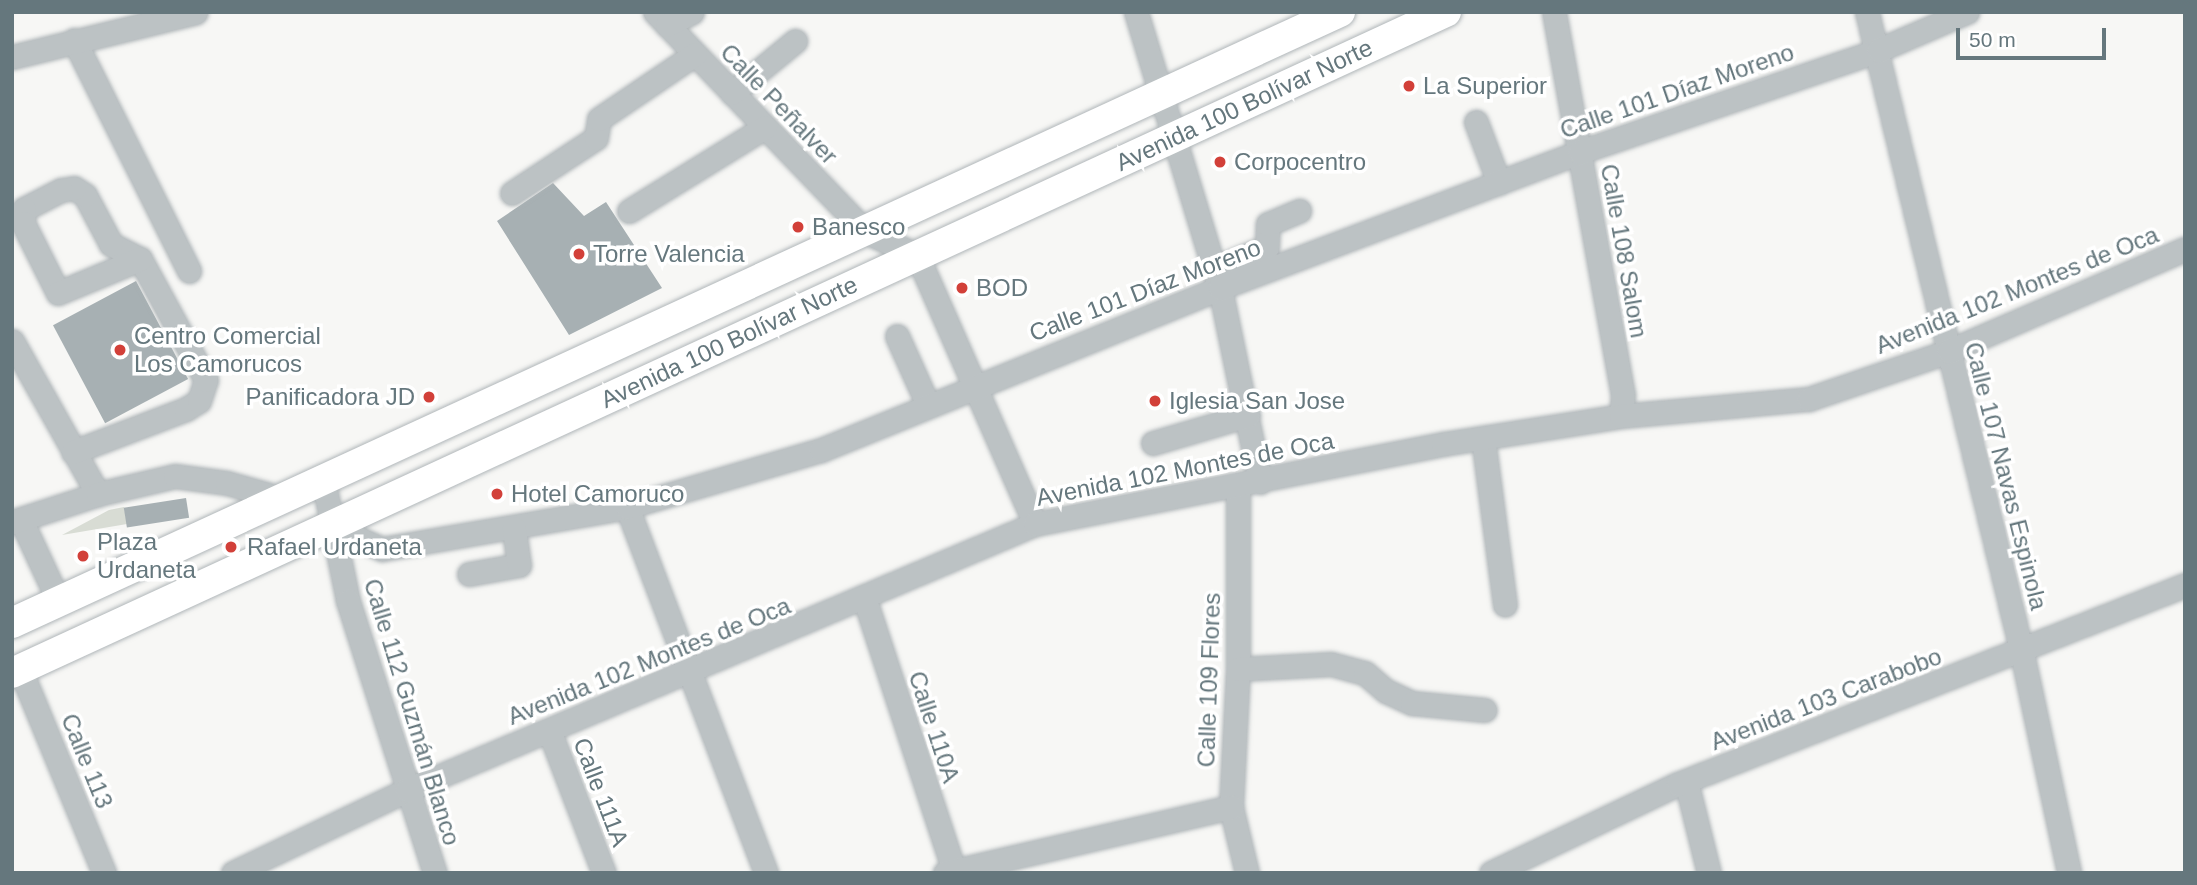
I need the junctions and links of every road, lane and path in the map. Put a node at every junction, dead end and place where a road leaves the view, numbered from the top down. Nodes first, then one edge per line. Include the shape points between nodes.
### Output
1 (195, 12) edge
2 (692, 12) edge
3 (1136, 12) edge
4 (1340, 12) edge
5 (1446, 12) edge
6 (1554, 12) edge
7 (1867, 12) edge
8 (1967, 12) edge
9 (661, 19) edge
10 (74, 40) junction
11 (795, 41) dead end
12 (1878, 50) junction
13 (695, 54) junction
14 (12, 57) edge
15 (732, 93) junction
16 (1160, 95) junction
17 (1476, 122) dead end
18 (765, 127) junction
19 (1172, 138) junction
20 (1580, 152) junction
21 (1499, 183) junction
22 (512, 193) dead end
23 (629, 211) dead end
24 (1299, 211) dead end
25 (866, 232) junction
26 (2185, 249) edge
27 (917, 256) junction
28 (140, 259) junction
29 (189, 271) dead end
30 (1217, 278) junction
31 (897, 336) dead end
32 (12, 341) edge
33 (1949, 352) junction
34 (975, 386) junction
35 (928, 405) junction
36 (1248, 415) junction
37 (1621, 416) junction
38 (1483, 438) junction
39 (1153, 443) dead end
40 (73, 452) junction
41 (323, 479) junction
42 (1249, 484) junction
43 (98, 494) junction
44 (284, 499) junction
45 (627, 508) junction
46 (17, 521) edge
47 (1035, 524) junction
48 (330, 526) junction
49 (514, 528) junction
50 (469, 574) dead end
51 (2185, 585) edge
52 (864, 600) junction
53 (59, 602) junction
54 (1505, 605) dead end
55 (12, 623) edge
56 (2022, 653) junction
57 (1238, 669) junction
58 (16, 671) edge
59 (690, 673) junction
60 (1485, 710) dead end
61 (549, 730) junction
62 (1686, 781) junction
63 (407, 790) junction
64 (1231, 807) junction
65 (1519, 867) edge
66 (950, 872) edge
67 (104, 873) edge
68 (233, 873) edge
69 (435, 873) edge
70 (604, 873) edge
71 (766, 873) edge
72 (1247, 873) edge
73 (1491, 873) edge
74 (1709, 873) edge
75 (2069, 873) edge

1 - 10 street
2 - 9 street
3 - 16 street, Calle 109 Flores
4 - 16 main road, Avenida 100 Bolívar Norte
5 - 19 main road, Avenida 100 Bolívar Norte
6 - 20 street, Calle 108 Salom
7 - 12 street, Calle 107 Navas Espinola
8 - 12 street, Calle 101 Díaz Moreno
9 - 13 street, Calle Peñalver
10 - 14 street
10 - 29 street
11 - 15 street
12 - 20 street, Calle 101 Díaz Moreno
12 - 33 street, Calle 107 Navas Espinola
13 - 15 street, Calle Peñalver
13 - 22 street via 599,119 596,138
15 - 18 street, Calle Peñalver
16 - 19 street, Calle 109 Flores
16 - 25 main road, Avenida 100 Bolívar Norte
17 - 21 street
18 - 23 street
18 - 25 street, Calle Peñalver
19 - 27 main road, Avenida 100 Bolívar Norte
19 - 30 street, Calle 109 Flores
20 - 21 street, Calle 101 Díaz Moreno
20 - 37 street, Calle 108 Salom via 1623,395
21 - 30 street, Calle 101 Díaz Moreno
24 - 30 street via 1268,224 1267,247
25 - 27 street
25 - 41 main road, Avenida 100 Bolívar Norte
26 - 33 street, Avenida 102 Montes de Oca
27 - 34 street
27 - 48 main road, Avenida 100 Bolívar Norte
28 - 28 street via 111,244 85,195 74,188 24,209 23,223 58,293
28 - 40 street via 206,380 205,391 186,409
30 - 34 street, Calle 101 Díaz Moreno
30 - 36 street, Calle 109 Flores
31 - 35 street
32 - 40 street
33 - 37 street, Avenida 102 Montes de Oca via 1809,399
33 - 56 street, Calle 107 Navas Espinola
34 - 35 street, Calle 101 Díaz Moreno
34 - 47 street
35 - 45 street, Calle 101 Díaz Moreno via 821,450
36 - 39 street
36 - 42 street, Calle 109 Flores
37 - 38 street, Avenida 102 Montes de Oca
38 - 42 street, Avenida 102 Montes de Oca
38 - 54 street
40 - 43 street
41 - 44 main road, Avenida 100 Bolívar Norte
41 - 48 street, Calle 112 Guzmán Blanco
42 - 47 street, Avenida 102 Montes de Oca
42 - 57 street, Calle 109 Flores
43 - 44 street via 176,476 227,483
43 - 46 street
44 - 53 main road, Avenida 100 Bolívar Norte
45 - 49 street, Calle 101 Díaz Moreno
45 - 59 street
46 - 53 street
47 - 52 street, Avenida 102 Montes de Oca
48 - 49 street, Calle 101 Díaz Moreno via 382,549
48 - 58 main road, Avenida 100 Bolívar Norte
48 - 63 street, Calle 112 Guzmán Blanco
49 - 50 street via 519,565
51 - 56 street, Avenida 103 Carabobo
52 - 59 street, Avenida 102 Montes de Oca
52 - 66 street, Calle 110A
53 - 55 main road, Avenida 100 Bolívar Norte
56 - 62 street, Avenida 103 Carabobo
56 - 75 street, Calle 107 Navas Espinola
57 - 60 street via 1331,664 1365,673 1386,691 1412,703
57 - 64 street, Calle 109 Flores
58 - 67 street, Calle 113
59 - 61 street, Avenida 102 Montes de Oca
59 - 71 street
61 - 63 street, Avenida 102 Montes de Oca
61 - 70 street, Calle 111A
62 - 65 street, Avenida 103 Carabobo
62 - 74 street
63 - 68 street, Avenida 102 Montes de Oca
63 - 69 street, Calle 112 Guzmán Blanco
64 - 66 street
64 - 72 street, Calle 109 Flores
65 - 73 street, Avenida 103 Carabobo

